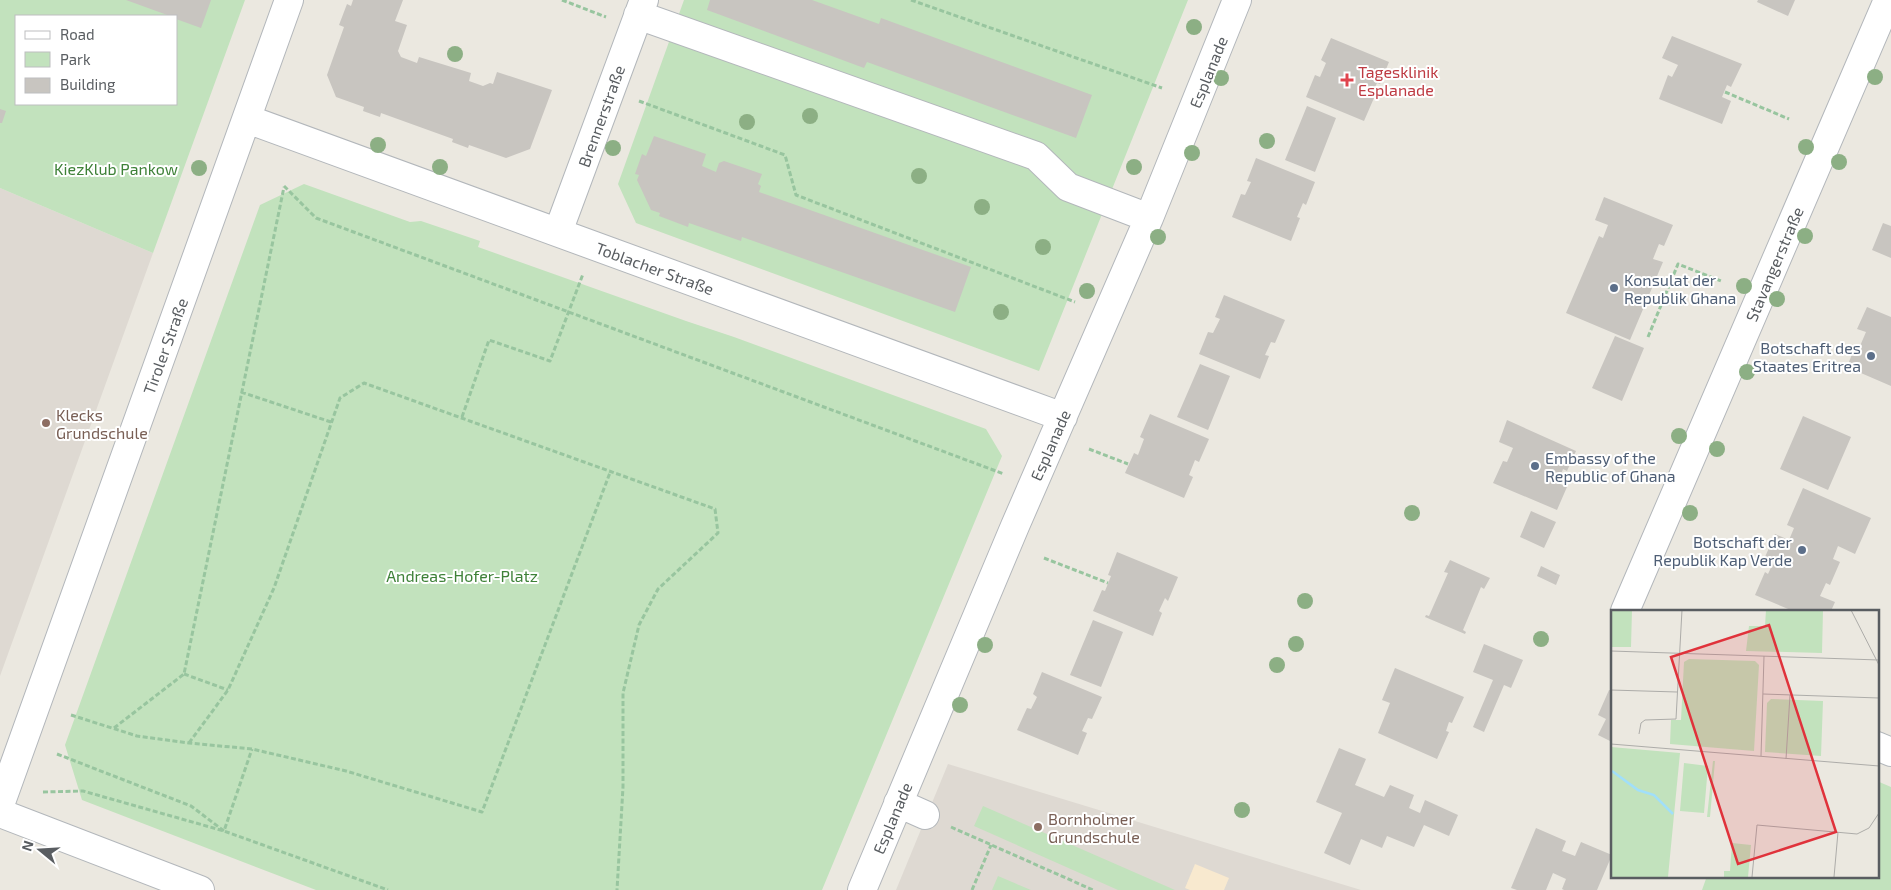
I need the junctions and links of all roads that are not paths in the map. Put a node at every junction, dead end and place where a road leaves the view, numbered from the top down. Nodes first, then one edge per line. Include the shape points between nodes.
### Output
1 (289, 0) edge
2 (1237, 0) edge
3 (1888, 0) edge
4 (641, 7) edge
5 (247, 119) junction
6 (1149, 218) junction
7 (558, 232) junction
8 (1063, 417) junction
9 (1625, 610) edge
10 (1878, 746) edge
11 (1891, 752) edge
12 (898, 803) junction
13 (0, 805) edge
14 (0, 813) edge
15 (926, 815) road end
16 (200, 890) edge
17 (862, 890) edge

1 - 5 street, Tiroler Straße
2 - 6 street, Esplanade
3 - 9 street, Stavangerstraße
4 - 6 street via 1036,156 1068,187
4 - 7 street, Brennerstraße
5 - 7 street, Toblacher Straße
5 - 13 street, Tiroler Straße
6 - 8 street, Esplanade
7 - 8 street, Toblacher Straße
8 - 12 street, Esplanade
10 - 11 street
12 - 15 street
12 - 17 street, Esplanade
14 - 16 street

